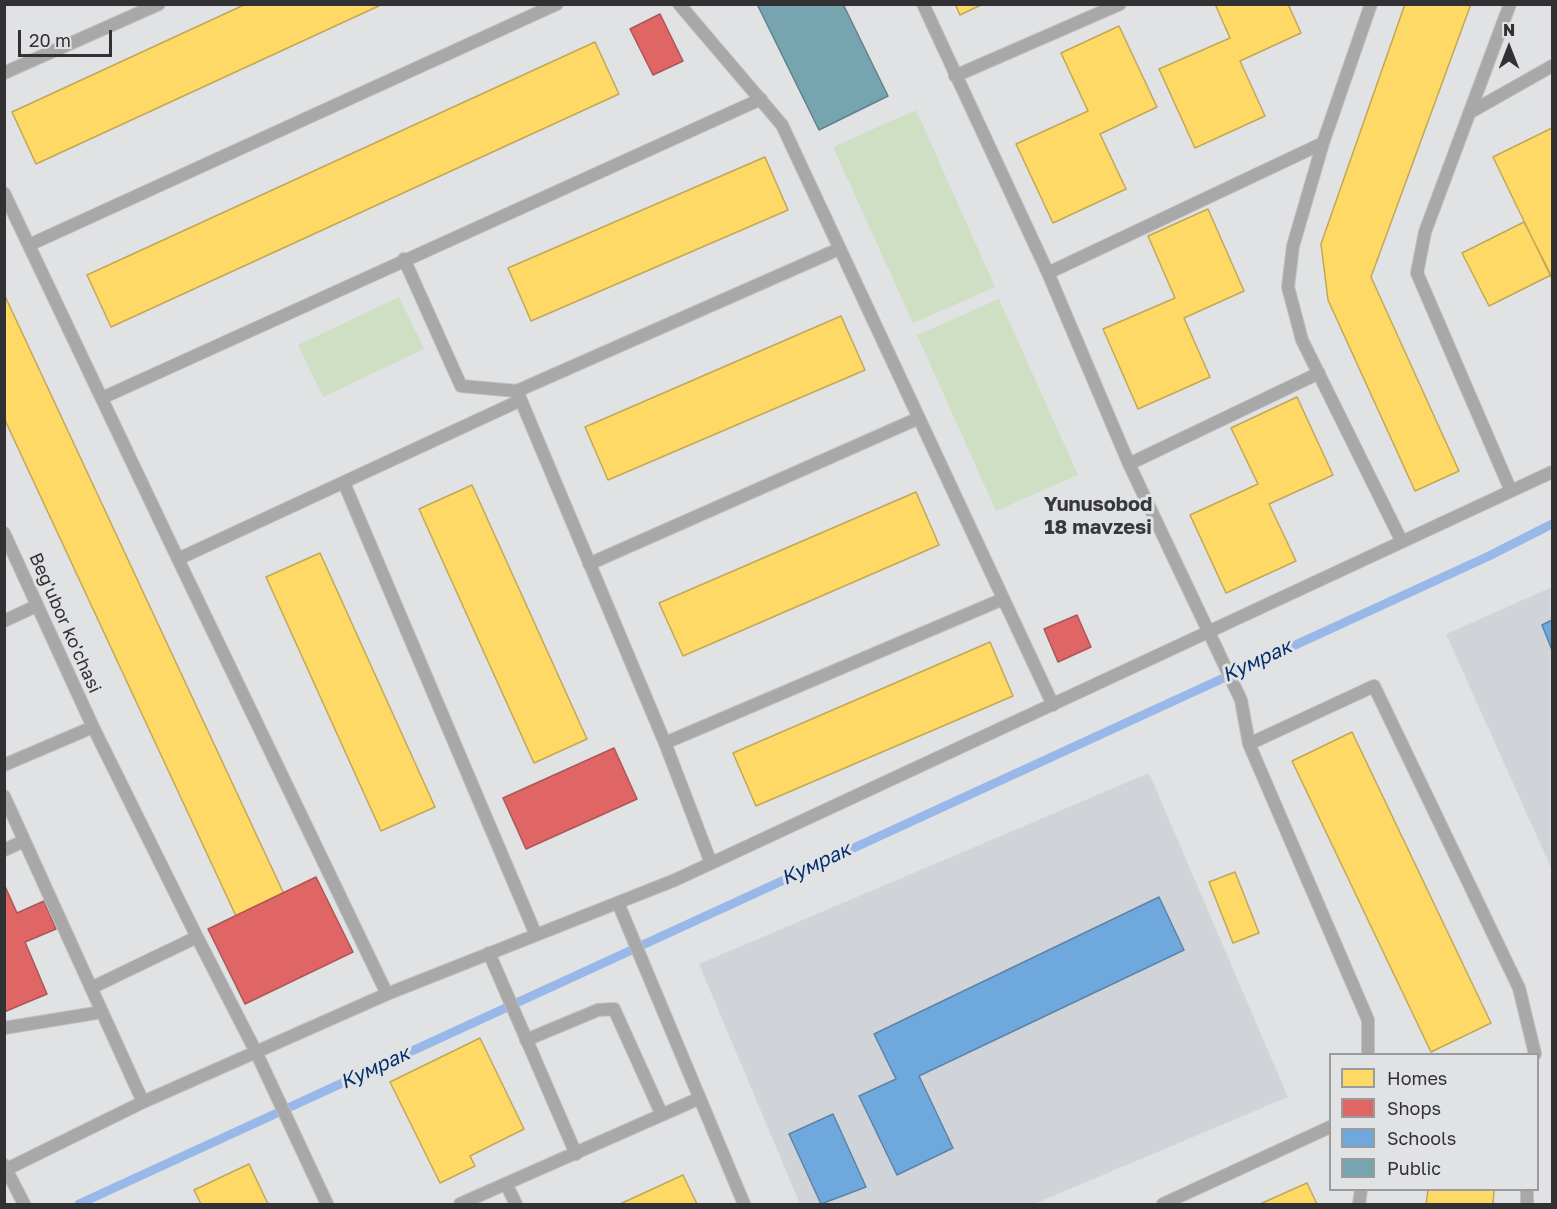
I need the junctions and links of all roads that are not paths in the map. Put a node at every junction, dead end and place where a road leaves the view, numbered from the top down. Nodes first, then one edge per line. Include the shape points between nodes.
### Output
1 (159, 4) edge
2 (557, 4) edge
3 (679, 4) edge
4 (924, 4) edge
5 (1120, 4) edge
6 (1371, 4) edge
7 (1510, 4) edge
8 (1552, 66) edge
9 (4, 73) edge
10 (955, 76) junction
11 (761, 99) junction
12 (1469, 113) junction
13 (1323, 143) junction
14 (4, 193) edge
15 (29, 244) junction
16 (839, 249) junction
17 (404, 259) junction
18 (1048, 273) junction
19 (1319, 373) junction
20 (519, 396) junction
21 (102, 398) junction
22 (918, 418) junction
23 (1129, 464) junction
24 (1552, 472) edge
25 (344, 483) junction
26 (1511, 491) junction
27 (4, 533) edge
28 (1402, 542) junction
29 (178, 559) junction
30 (589, 564) junction
31 (1003, 599) junction
32 (36, 606) junction
33 (4, 621) edge
34 (1210, 632) junction
35 (1053, 705) junction
36 (93, 727) junction
37 (664, 743) junction
38 (1249, 744) junction
39 (4, 765) edge
40 (4, 796) edge
41 (24, 841) junction
42 (4, 850) edge
43 (711, 863) junction
44 (618, 903) junction
45 (536, 934) junction
46 (196, 937) junction
47 (489, 954) junction
48 (91, 988) junction
49 (387, 994) junction
50 (102, 1012) junction
51 (4, 1028) edge
52 (526, 1040) junction
53 (256, 1052) junction
54 (1368, 1053) edge
55 (1535, 1053) edge
56 (700, 1098) junction
57 (143, 1102) junction
58 (662, 1115) junction
59 (1329, 1127) edge
60 (576, 1154) junction
61 (6, 1167) edge
62 (506, 1184) junction
63 (24, 1204) edge
64 (327, 1204) edge
65 (460, 1204) edge
66 (516, 1204) edge
67 (744, 1204) edge
68 (1163, 1204) edge

1 - 9 lane
2 - 15 lane
3 - 11 lane
4 - 10 lane
5 - 10 lane
6 - 13 lane
7 - 12 lane
8 - 12 lane
10 - 18 lane
11 - 16 lane via 782,125
11 - 17 lane
12 - 26 lane via 1425,232 1417,273
13 - 18 lane
13 - 19 lane via 1293,246 1288,287 1302,340
14 - 15 lane
15 - 21 lane
16 - 20 lane
16 - 22 lane
17 - 20 lane via 461,386
17 - 21 lane
18 - 23 lane
19 - 23 lane
19 - 28 lane
20 - 25 lane
20 - 30 lane
21 - 29 lane
22 - 30 lane
22 - 31 lane
23 - 34 lane
24 - 26 lane
25 - 29 lane
25 - 45 lane
26 - 28 lane
27 - 32 lane, Beg'ubor ko'chasi
28 - 34 lane
29 - 49 lane
30 - 37 lane
31 - 35 lane
31 - 37 lane
32 - 33 lane
32 - 36 lane, Beg'ubor ko'chasi
34 - 35 lane
34 - 38 lane via 1241,700
35 - 43 lane
36 - 39 lane
36 - 46 lane, Beg'ubor ko'chasi
37 - 43 lane
38 - 54 lane via 1368,1020
38 - 55 lane via 1374,686 1519,988
40 - 41 lane
41 - 42 lane
41 - 48 lane
43 - 44 lane
44 - 45 lane
44 - 56 lane
45 - 47 lane
46 - 48 lane
46 - 53 lane, Beg'ubor ko'chasi
47 - 49 lane
47 - 52 lane
48 - 50 lane
49 - 53 lane
50 - 51 lane
50 - 57 lane
52 - 58 lane via 598,1010 614,1009
52 - 60 lane
53 - 57 lane
53 - 64 lane, Beg'ubor ko'chasi
56 - 58 lane
56 - 67 lane
57 - 61 lane
58 - 60 lane
59 - 68 lane
60 - 62 lane
61 - 63 lane
62 - 65 lane
62 - 66 lane

